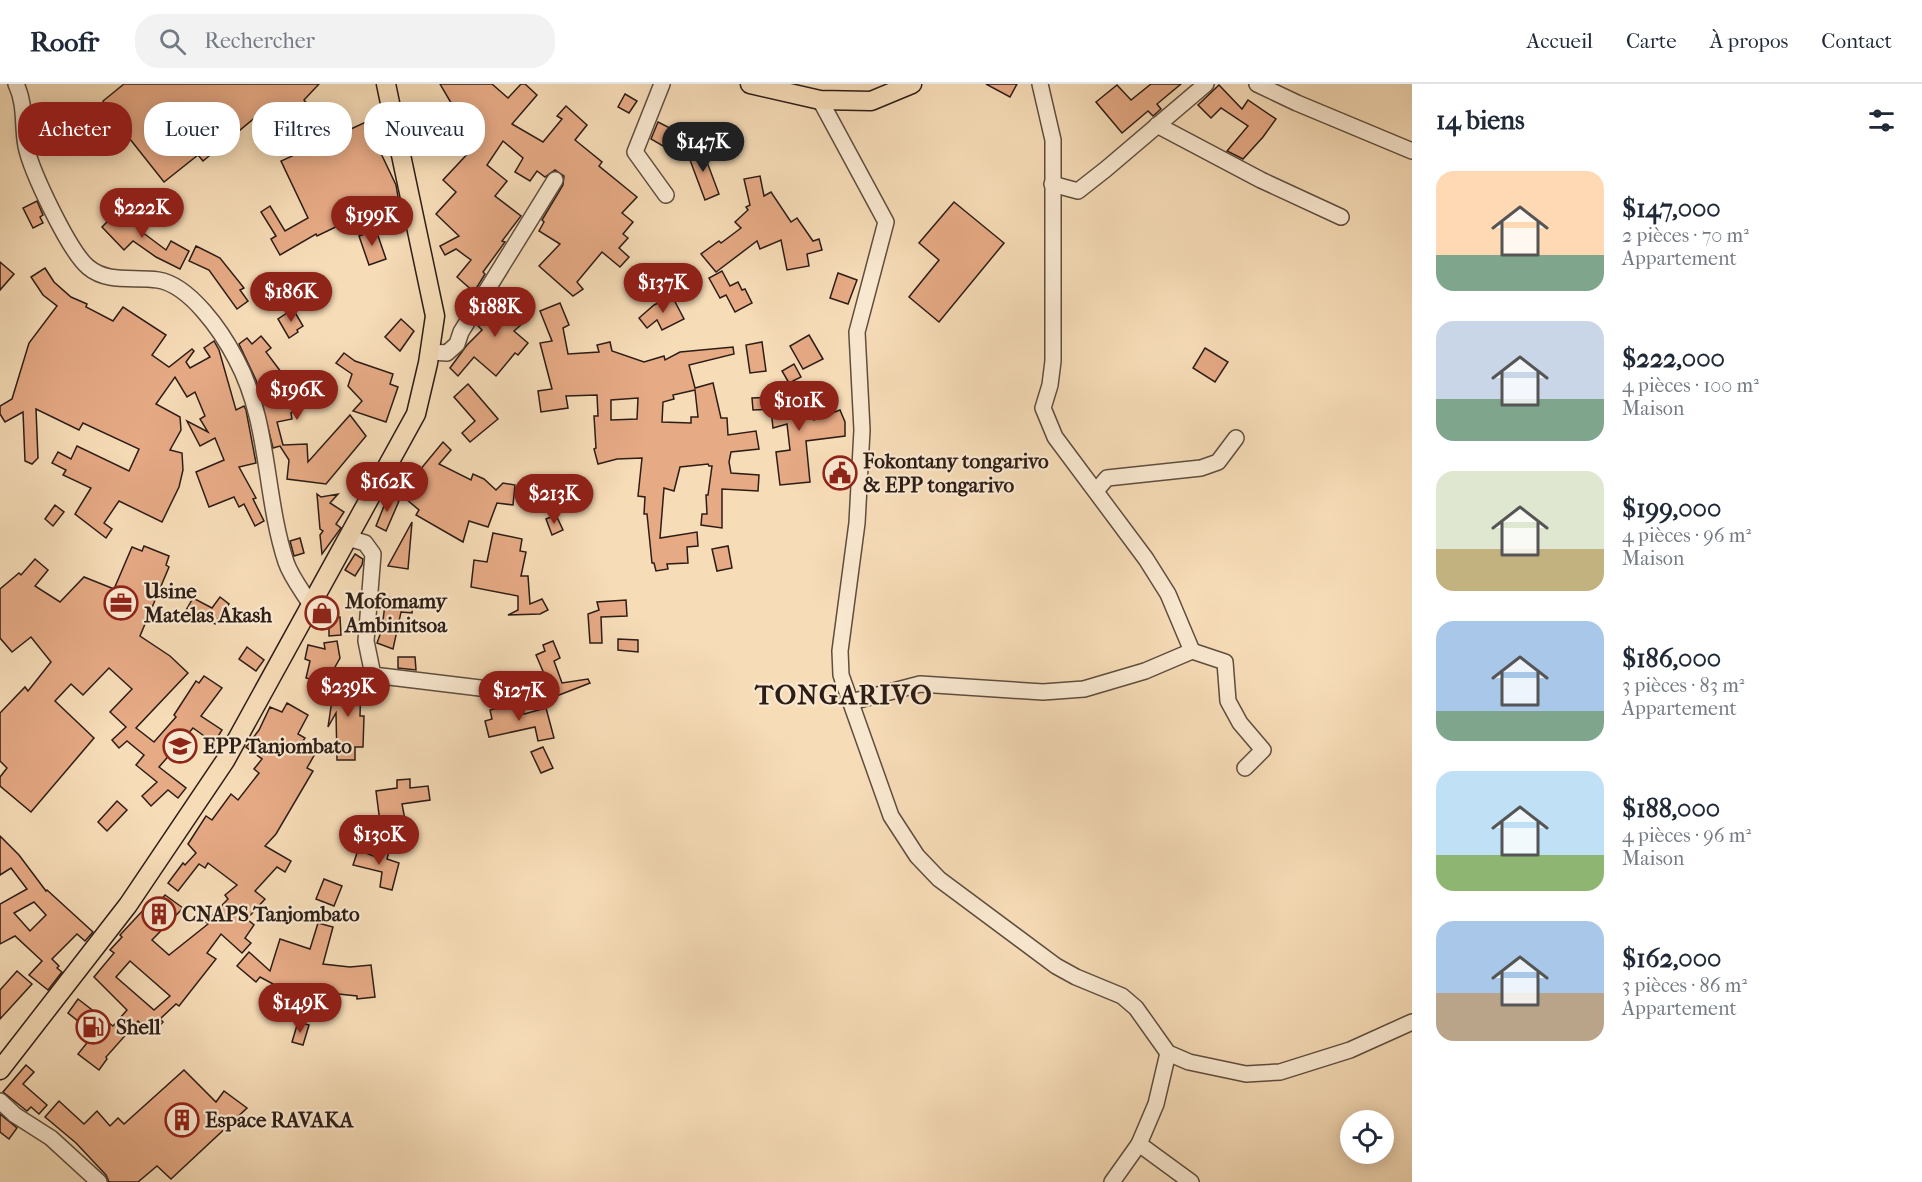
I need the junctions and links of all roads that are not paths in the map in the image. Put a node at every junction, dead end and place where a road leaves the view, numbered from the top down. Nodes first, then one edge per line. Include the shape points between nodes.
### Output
1 (16, 84) edge
2 (386, 84) edge
3 (662, 84) edge
4 (750, 84) edge
5 (912, 84) edge
6 (1040, 84) edge
7 (1206, 84) edge
8 (1257, 84) edge
9 (820, 100) junction
10 (1157, 125) junction
11 (1412, 151) edge
12 (555, 180) dead end
13 (1052, 184) junction
14 (666, 195) dead end
15 (1341, 217) dead end
16 (430, 352) junction
17 (1236, 438) dead end
18 (1096, 491) junction
19 (348, 538) junction
20 (310, 605) junction
21 (1192, 651) junction
22 (480, 688) dead end
23 (851, 702) junction
24 (1245, 768) dead end
25 (1412, 1022) edge
26 (1168, 1053) junction
27 (0, 1070) edge
28 (0, 1101) edge
29 (1139, 1144) junction
30 (99, 1182) edge
31 (1112, 1182) edge
32 (1191, 1182) edge

1 - 20 street via 24,104 26,145 32,166 76,254 89,268 106,277 161,280 192,297 237,360 262,433 286,564
2 - 16 main road via 435,316
3 - 14 street via 635,152
4 - 9 main road
5 - 9 main road via 871,101
6 - 13 street via 1053,141
7 - 10 street
8 - 11 street
9 - 23 street via 886,222 857,332 862,442 857,523 840,651 841,675
10 - 13 street via 1078,191
10 - 15 street
12 - 16 street via 457,344 447,353
13 - 18 street via 1053,361 1043,408 1055,437
16 - 19 main road via 416,414
17 - 18 street via 1218,462 1202,468 1107,478
18 - 21 street via 1168,594
19 - 20 main road
19 - 22 street via 365,543 372,554 366,641 373,675
20 - 27 main road via 225,761 128,905
21 - 23 street via 1145,671 1084,689 1043,692 920,684
21 - 24 street via 1225,662 1228,701 1240,723 1263,750
23 - 26 street via 891,816 917,856 939,879 1056,966 1122,996 1136,1008
25 - 26 street via 1350,1050 1280,1072 1246,1074 1189,1062
26 - 29 street via 1156,1104
28 - 30 street via 51,1138
29 - 31 street
29 - 32 street

